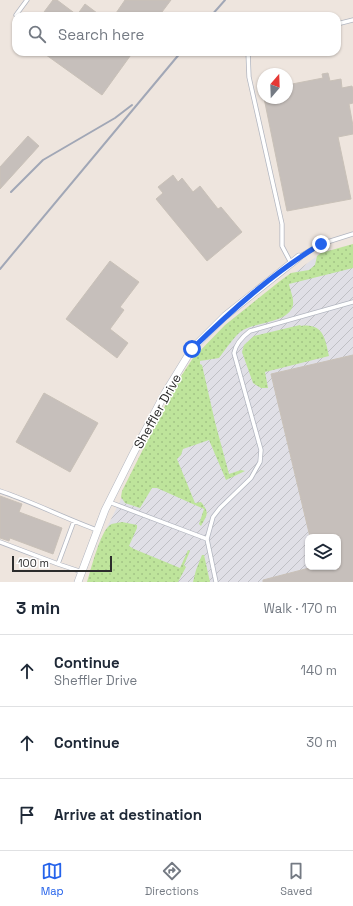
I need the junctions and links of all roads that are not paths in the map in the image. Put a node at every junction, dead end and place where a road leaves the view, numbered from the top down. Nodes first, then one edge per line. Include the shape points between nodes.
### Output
1 (27, 0) edge
2 (18, 12) edge
3 (353, 20) edge
4 (341, 23) edge
5 (248, 56) edge
6 (353, 234) edge
7 (299, 257) joint
8 (291, 263) junction
9 (353, 302) edge
10 (0, 491) edge
11 (109, 502) junction
12 (74, 521) junction
13 (98, 530) junction
14 (207, 539) junction
15 (0, 542) edge
16 (58, 564) junction
17 (82, 572) junction
18 (78, 582) edge
19 (216, 582) edge

1 - 2 lane
3 - 4 lane
5 - 8 lane via 248,77 282,224 282,246
6 - 7 lane via 321,244
7 - 8 street, Sheffler Drive
8 - 11 street, Sheffler Drive via 225,316 192,349 165,393
9 - 14 lane via 250,331 235,346 234,353 261,450 260,462 251,478 213,517
10 - 12 lane
11 - 13 street, Sheffler Drive
11 - 14 lane
12 - 13 lane
12 - 16 lane
13 - 17 street, Sheffler Drive
14 - 19 lane
15 - 16 lane
16 - 17 lane
17 - 18 street, Sheffler Drive

